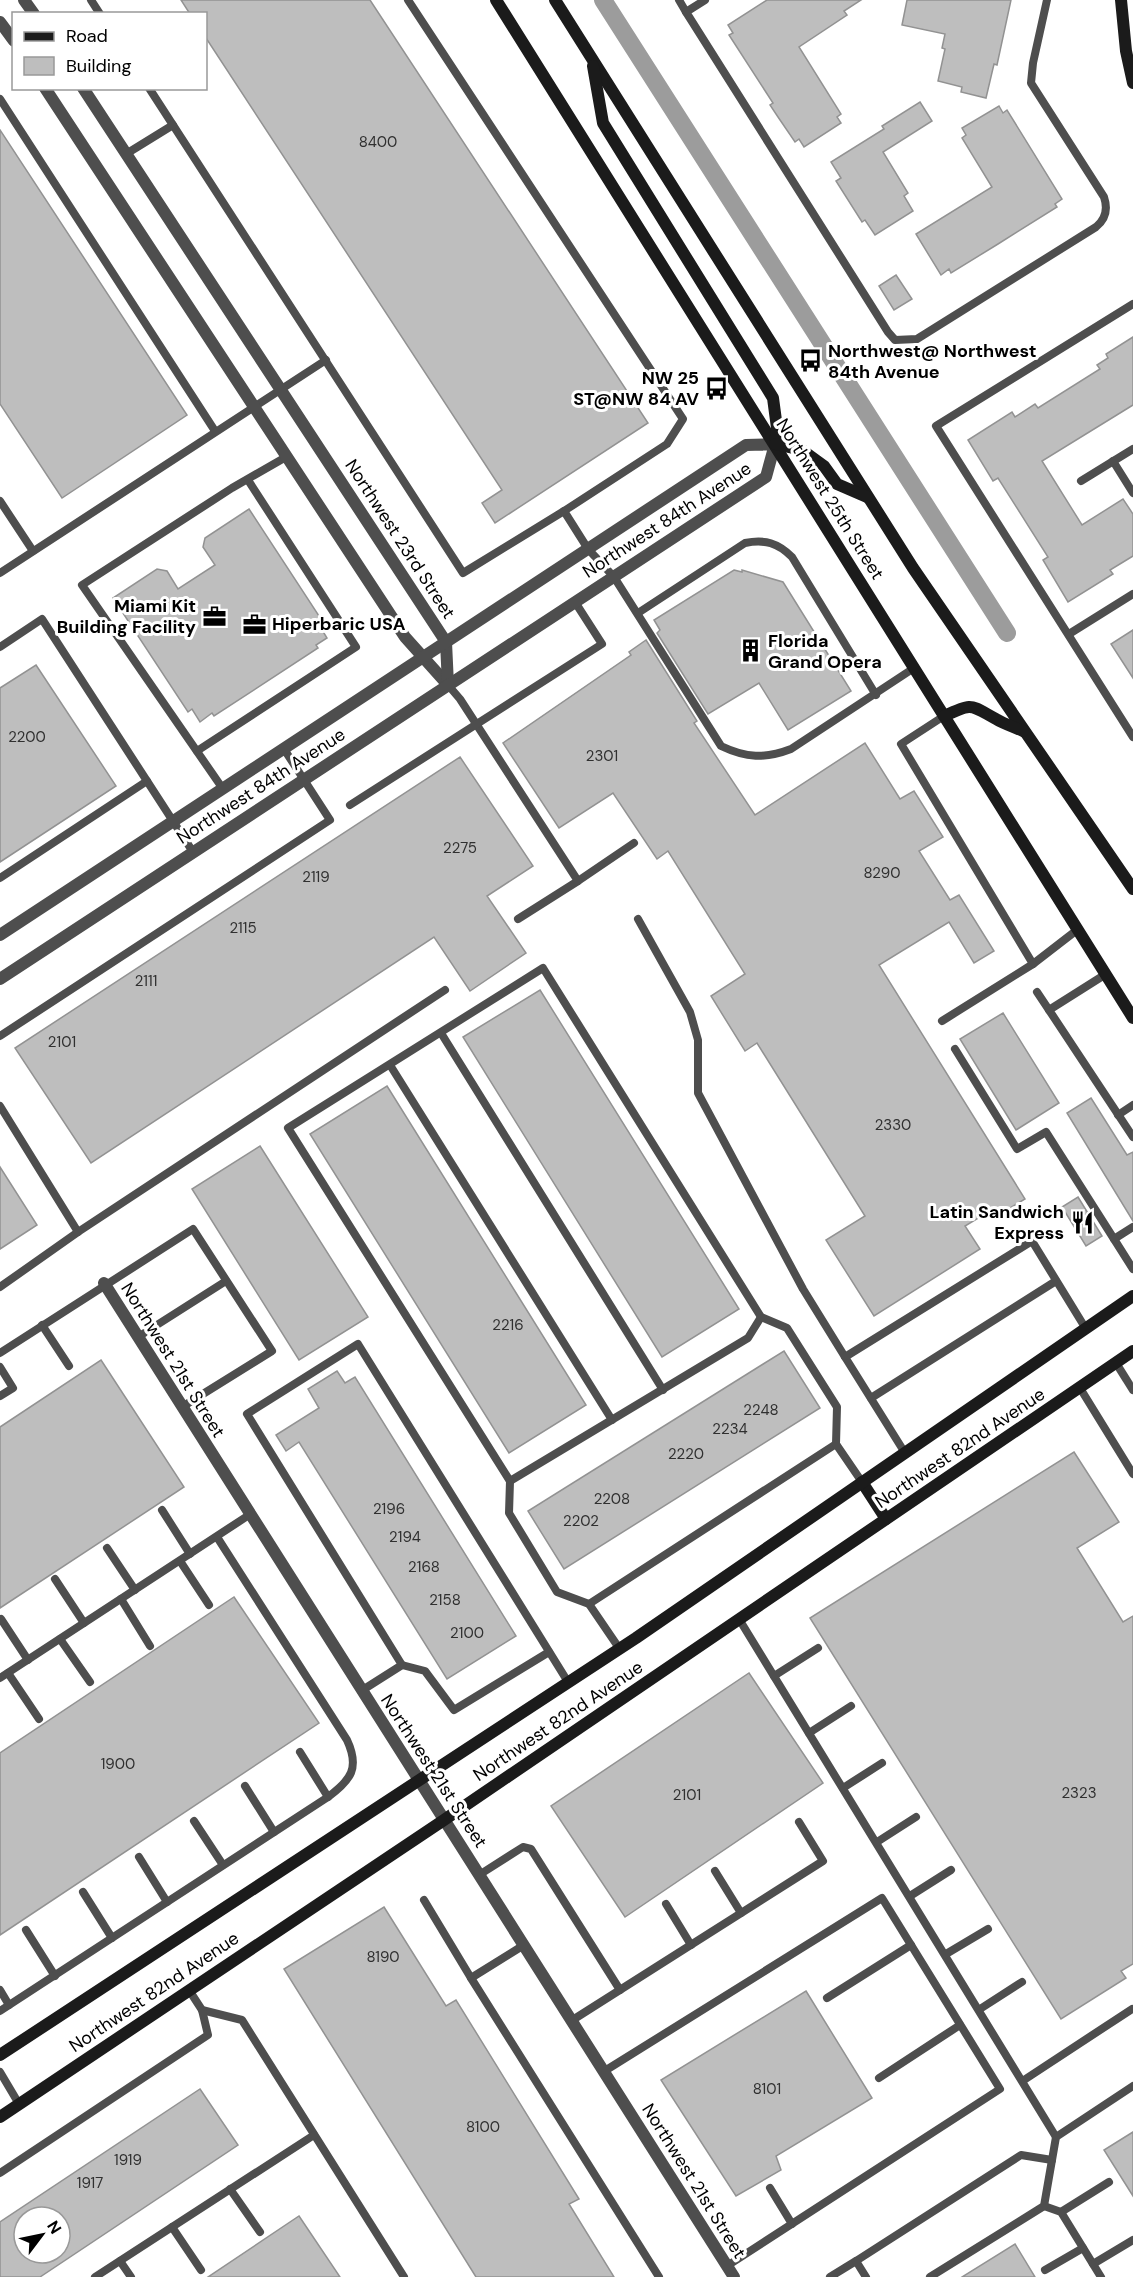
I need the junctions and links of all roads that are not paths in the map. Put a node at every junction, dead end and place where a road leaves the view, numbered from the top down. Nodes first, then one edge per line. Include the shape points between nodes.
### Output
1 (408, 0) edge
2 (496, 0) edge
3 (555, 0) edge
4 (679, 0) edge
5 (705, 0) edge
6 (1047, 0) edge
7 (1121, 0) edge
8 (686, 12) junction
9 (0, 22) edge
10 (12, 38) edge
11 (592, 59) junction
12 (1133, 83) edge
13 (46, 90) edge
14 (84, 90) edge
15 (150, 90) edge
16 (0, 99) edge
17 (173, 125) junction
18 (126, 154) junction
19 (1133, 304) edge
20 (326, 360) junction
21 (280, 388) junction
22 (254, 407) junction
23 (215, 431) junction
24 (775, 444) junction
25 (1133, 449) edge
26 (286, 457) junction
27 (1113, 461) junction
28 (248, 480) junction
29 (1081, 481) dead end
30 (1133, 493) edge
31 (867, 497) junction
32 (0, 501) edge
33 (564, 511) junction
34 (588, 549) junction
35 (33, 551) junction
36 (0, 573) edge
37 (614, 577) junction
38 (1133, 594) edge
39 (575, 602) junction
40 (638, 613) junction
41 (1069, 634) junction
42 (446, 642) junction
43 (0, 647) edge
44 (423, 657) junction
45 (914, 668) junction
46 (448, 685) junction
47 (876, 695) junction
48 (944, 717) junction
49 (476, 724) junction
50 (1024, 731) junction
51 (1133, 737) edge
52 (284, 749) junction
53 (197, 752) junction
54 (303, 780) junction
55 (147, 781) junction
56 (223, 789) junction
57 (350, 805) dead end
58 (173, 822) junction
59 (634, 843) dead end
60 (193, 852) junction
61 (0, 878) edge
62 (578, 881) junction
63 (1133, 889) edge
64 (518, 919) dead end
65 (638, 919) dead end
66 (1077, 930) junction
67 (0, 934) edge
68 (1033, 964) junction
69 (1106, 974) junction
70 (0, 979) edge
71 (445, 990) dead end
72 (1037, 992) dead end
73 (1049, 1010) junction
74 (1133, 1018) edge
75 (942, 1021) dead end
76 (441, 1033) junction
77 (0, 1036) edge
78 (955, 1049) dead end
79 (390, 1065) junction
80 (1133, 1105) edge
81 (0, 1106) edge
82 (1118, 1115) junction
83 (1133, 1137) edge
84 (1133, 1227) edge
85 (78, 1232) junction
86 (1114, 1239) junction
87 (1133, 1269) edge
88 (226, 1281) junction
89 (1056, 1281) junction
90 (104, 1283) junction
91 (0, 1287) edge
92 (1133, 1296) edge
93 (761, 1317) junction
94 (42, 1325) junction
95 (1086, 1329) junction
96 (138, 1337) junction
97 (1133, 1351) edge
98 (0, 1353) edge
99 (845, 1357) junction
100 (1116, 1363) junction
101 (69, 1366) dead end
102 (0, 1367) edge
103 (1080, 1388) junction
104 (663, 1390) junction
105 (1133, 1390) edge
106 (0, 1396) edge
107 (871, 1398) junction
108 (182, 1407) junction
109 (612, 1420) junction
110 (836, 1444) junction
111 (905, 1453) junction
112 (1133, 1474) edge
113 (510, 1481) junction
114 (862, 1482) junction
115 (162, 1510) dead end
116 (249, 1515) junction
117 (886, 1519) junction
118 (217, 1537) junction
119 (107, 1548) dead end
120 (190, 1554) junction
121 (180, 1561) junction
122 (55, 1579) dead end
123 (135, 1590) junction
124 (121, 1599) junction
125 (589, 1604) junction
126 (209, 1605) dead end
127 (2, 1619) dead end
128 (739, 1619) junction
129 (84, 1623) junction
130 (60, 1639) junction
131 (150, 1646) dead end
132 (619, 1648) junction
133 (818, 1648) dead end
134 (549, 1652) junction
135 (28, 1660) junction
136 (402, 1665) junction
137 (4, 1675) edge
138 (774, 1676) junction
139 (568, 1682) junction
140 (90, 1683) dead end
141 (361, 1691) junction
142 (851, 1706) dead end
143 (39, 1719) dead end
144 (810, 1733) junction
145 (300, 1752) dead end
146 (882, 1763) dead end
147 (418, 1780) junction
148 (245, 1786) dead end
149 (843, 1788) junction
150 (328, 1797) junction
151 (916, 1817) dead end
152 (444, 1820) junction
153 (194, 1821) dead end
154 (799, 1822) dead end
155 (274, 1832) junction
156 (877, 1842) junction
157 (139, 1857) dead end
158 (223, 1865) junction
159 (951, 1870) dead end
160 (715, 1871) dead end
161 (479, 1875) junction
162 (83, 1892) dead end
163 (910, 1896) junction
164 (424, 1900) dead end
165 (167, 1902) junction
166 (666, 1904) dead end
167 (741, 1913) junction
168 (988, 1929) dead end
169 (26, 1930) dead end
170 (111, 1938) junction
171 (524, 1945) junction
172 (691, 1945) junction
173 (911, 1945) junction
174 (946, 1954) junction
175 (55, 1976) junction
176 (471, 1978) junction
177 (1022, 1982) dead end
178 (0, 1990) edge
179 (189, 1990) junction
180 (620, 1990) junction
181 (827, 1998) dead end
182 (9, 2005) junction
183 (980, 2009) junction
184 (1132, 2009) edge
185 (202, 2010) junction
186 (0, 2011) edge
187 (571, 2021) junction
188 (960, 2025) junction
189 (0, 2055) edge
190 (0, 2072) edge
191 (603, 2072) junction
192 (879, 2078) dead end
193 (1024, 2080) junction
194 (1133, 2086) edge
195 (19, 2104) junction
196 (0, 2117) edge
197 (314, 2134) junction
198 (1056, 2137) junction
199 (1052, 2160) junction
200 (0, 2173) edge
201 (1109, 2182) dead end
202 (770, 2188) dead end
203 (230, 2189) junction
204 (1044, 2206) junction
205 (1061, 2212) junction
206 (792, 2224) junction
207 (172, 2227) junction
208 (260, 2232) dead end
209 (1133, 2240) edge
210 (1083, 2248) junction
211 (120, 2261) junction
212 (856, 2261) junction
213 (1093, 2264) junction
214 (201, 2270) dead end
215 (1045, 2270) dead end
216 (730, 2272) edge
217 (95, 2277) edge
218 (131, 2277) edge
219 (404, 2277) edge
220 (659, 2277) edge
221 (830, 2277) edge
222 (866, 2277) edge
223 (930, 2277) edge
224 (1101, 2277) edge

1 - 33 lane via 683,418 668,444
2 - 24 main road, Northwest 25th Street
3 - 11 main road, Northwest 25th Street
4 - 8 lane
5 - 8 lane
6 - 8 lane via 1030,79 1104,197 1105,217 1096,227 908,341 895,340 888,332
7 - 12 main road
9 - 10 street
11 - 24 main road via 603,123 765,383 777,413
11 - 31 main road, Northwest 25th Street
13 - 22 street
14 - 18 street, Northwest 23rd Street
15 - 17 lane
16 - 23 lane
17 - 18 lane
17 - 20 lane
18 - 21 street, Northwest 23rd Street
19 - 41 lane via 936,426
20 - 21 lane
20 - 33 lane via 463,573
21 - 22 lane
21 - 42 street, Northwest 23rd Street
22 - 23 lane
22 - 26 street
23 - 35 lane
24 - 31 main road via 802,450 824,466 837,484
24 - 34 street, Northwest 84th Avenue via 746,445
24 - 37 street, Northwest 84th Avenue via 766,477
24 - 45 main road, Northwest 25th Street
25 - 27 lane
26 - 28 lane
26 - 44 street via 405,637
27 - 29 lane
27 - 30 lane
28 - 53 lane via 356,647
28 - 53 lane via 82,585
31 - 50 main road, Northwest 25th Street
32 - 35 lane
33 - 34 lane
34 - 37 lane
34 - 42 street, Northwest 84th Avenue
35 - 36 lane
37 - 39 street, Northwest 84th Avenue
37 - 40 lane
38 - 41 lane
39 - 46 street, Northwest 84th Avenue
39 - 49 lane via 602,644
40 - 47 lane via 721,746 737,754 773,756 791,749
40 - 47 lane via 745,543 771,542 792,557
41 - 51 lane
42 - 44 street, Northwest 84th Avenue
42 - 46 street, Northwest 23rd Street
43 - 55 lane via 42,619
44 - 46 street
44 - 52 street, Northwest 84th Avenue
45 - 47 lane
45 - 48 main road, Northwest 25th Street
46 - 49 lane
46 - 54 street, Northwest 84th Avenue
48 - 50 main road via 965,708 980,708
48 - 66 main road, Northwest 25th Street
48 - 68 lane via 901,744
49 - 57 lane
49 - 62 lane
50 - 63 main road, Northwest 25th Street
52 - 54 lane
52 - 56 street, Northwest 84th Avenue
53 - 56 lane
54 - 60 street, Northwest 84th Avenue
54 - 77 lane via 330,820
55 - 58 lane
55 - 61 lane
56 - 58 street, Northwest 84th Avenue
58 - 60 lane
58 - 67 street, Northwest 84th Avenue
59 - 62 lane
60 - 70 street, Northwest 84th Avenue
62 - 64 lane
65 - 99 lane via 690,1012 698,1040 698,1093 802,1289
66 - 68 lane
66 - 69 main road, Northwest 25th Street
68 - 75 lane
69 - 73 lane
69 - 74 main road, Northwest 25th Street
71 - 85 lane
72 - 73 lane
73 - 82 lane
76 - 79 lane
76 - 93 lane via 543,968
76 - 104 lane
78 - 86 lane via 1017,1149 1046,1132
79 - 109 lane
79 - 113 lane via 288,1128
80 - 82 lane
81 - 85 lane
82 - 83 lane
84 - 86 lane
85 - 91 lane
86 - 87 lane
88 - 90 lane via 193,1229
88 - 96 lane
88 - 108 lane via 272,1351
89 - 95 lane
89 - 99 lane via 1032,1240
89 - 107 lane
90 - 94 lane
90 - 96 street, Northwest 21st Street
92 - 95 main road, Northwest 82nd Avenue
93 - 104 lane via 748,1338
93 - 110 lane via 787,1328 837,1407
94 - 98 lane
94 - 101 lane
95 - 111 main road, Northwest 82nd Avenue
96 - 108 street, Northwest 21st Street
97 - 100 main road, Northwest 82nd Avenue
99 - 107 lane
100 - 103 main road, Northwest 82nd Avenue
100 - 105 lane
102 - 106 lane via 13,1388
103 - 112 lane
103 - 117 main road, Northwest 82nd Avenue
104 - 109 lane
107 - 111 lane
108 - 116 street, Northwest 21st Street
109 - 113 lane
110 - 114 lane
110 - 125 lane
111 - 114 main road, Northwest 82nd Avenue
113 - 125 lane via 509,1514 557,1592
114 - 117 main road
114 - 132 main road, Northwest 82nd Avenue
115 - 120 lane
116 - 118 lane
116 - 141 street, Northwest 21st Street
117 - 128 main road, Northwest 82nd Avenue
118 - 120 lane
118 - 150 lane via 352,1750 354,1762 347,1783
119 - 123 lane
120 - 121 lane
121 - 123 lane
121 - 126 lane
122 - 129 lane
123 - 124 lane
124 - 129 lane
124 - 131 lane
125 - 132 lane
127 - 135 lane
128 - 138 lane
128 - 152 main road, Northwest 82nd Avenue
129 - 130 lane
130 - 135 lane
130 - 140 lane
132 - 139 main road, Northwest 82nd Avenue
133 - 138 lane
134 - 136 lane via 454,1710 425,1671
134 - 136 lane via 358,1344 247,1414
134 - 139 lane
135 - 137 lane
136 - 141 lane
137 - 143 lane
138 - 144 lane
139 - 147 main road, Northwest 82nd Avenue
141 - 147 street, Northwest 21st Street
142 - 144 lane
144 - 149 lane
145 - 150 lane
146 - 149 lane
147 - 152 street, Northwest 21st Street
147 - 189 main road, Northwest 82nd Avenue
148 - 155 lane
149 - 156 lane
150 - 155 lane
151 - 156 lane
152 - 161 street, Northwest 21st Street
152 - 179 main road, Northwest 82nd Avenue
153 - 158 lane
154 - 167 lane via 823,1861
155 - 158 lane
156 - 163 lane
157 - 165 lane
158 - 165 lane
159 - 163 lane
160 - 167 lane
161 - 171 street, Northwest 21st Street
161 - 180 lane via 523,1847 531,1849
162 - 170 lane
163 - 174 lane
164 - 176 lane
165 - 170 lane
166 - 172 lane
167 - 172 lane
168 - 174 lane
169 - 175 lane
170 - 175 lane
171 - 176 lane
171 - 187 street, Northwest 21st Street
172 - 180 lane
173 - 181 lane
173 - 188 lane
173 - 191 lane via 882,1898
174 - 183 lane
175 - 182 lane
176 - 220 lane
177 - 183 lane
178 - 182 lane
179 - 185 lane
179 - 195 main road, Northwest 82nd Avenue
180 - 187 lane
182 - 186 lane
183 - 193 lane
184 - 193 lane
185 - 197 lane via 242,2020
185 - 200 lane via 208,2035
187 - 191 street, Northwest 21st Street
188 - 192 lane
188 - 206 lane via 1000,2089
190 - 195 lane
191 - 216 street, Northwest 21st Street
193 - 198 lane
194 - 198 lane
195 - 196 main road, Northwest 82nd Avenue
197 - 203 lane
197 - 219 lane
198 - 199 lane
199 - 204 lane
199 - 212 lane via 1021,2155
201 - 205 lane
202 - 206 lane
203 - 207 lane
203 - 208 lane
204 - 205 lane
204 - 223 lane
205 - 210 lane
206 - 216 lane
207 - 211 lane
207 - 214 lane
209 - 213 lane
210 - 213 lane
210 - 215 lane
211 - 217 lane
211 - 218 lane
212 - 221 lane
212 - 222 lane
213 - 224 lane

